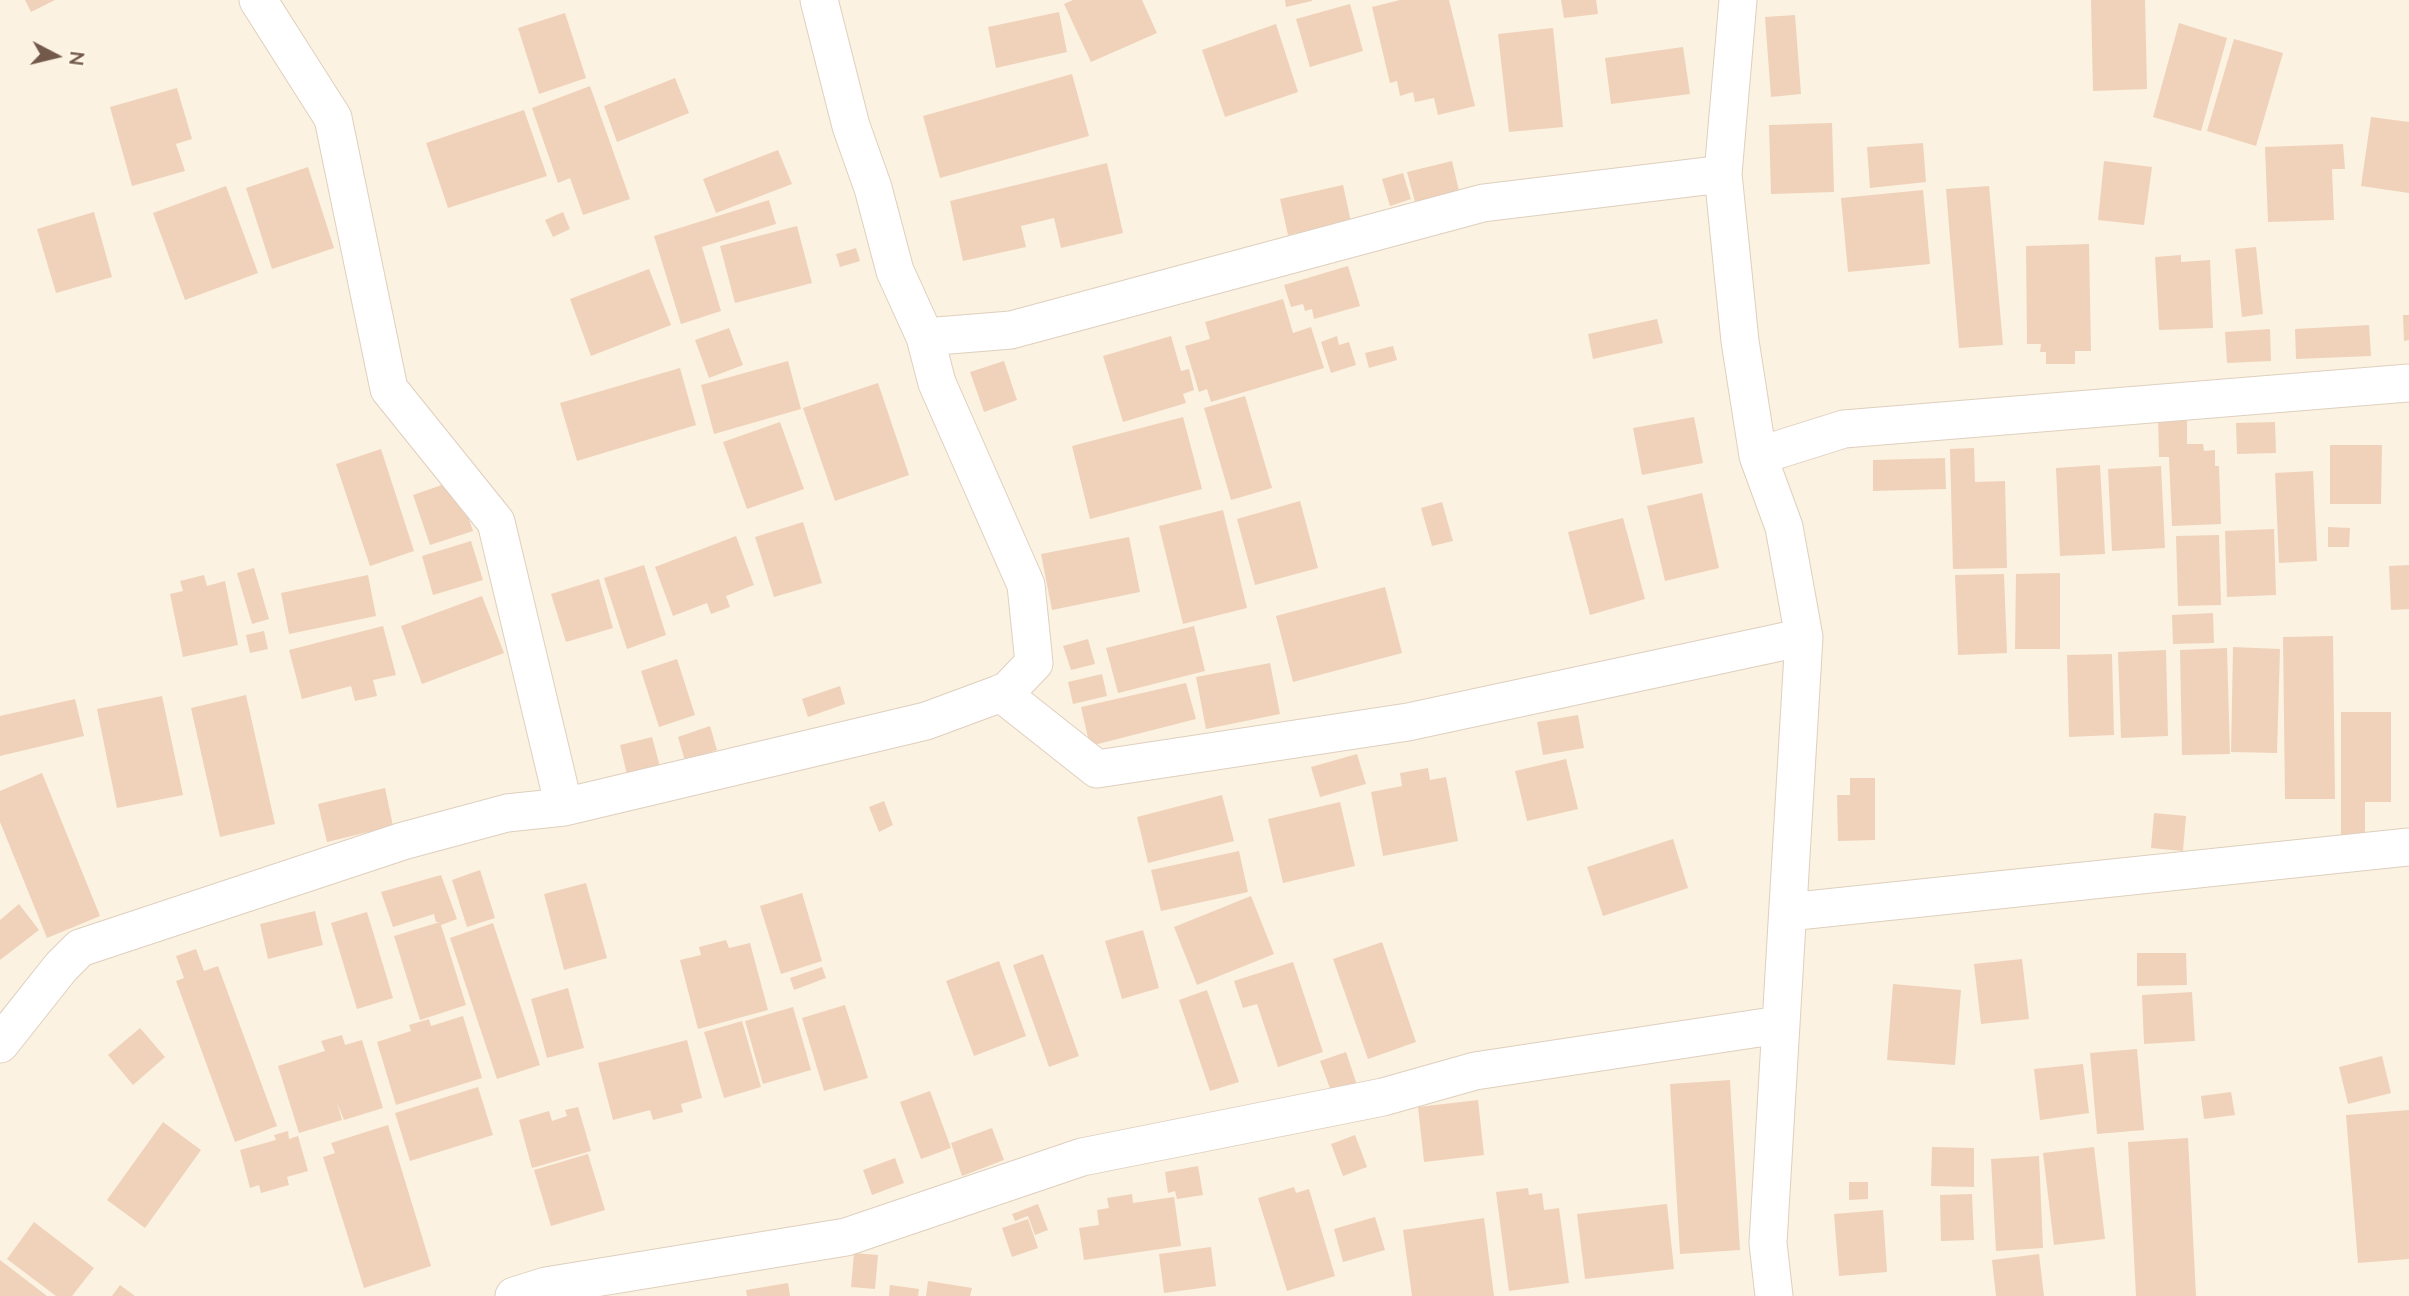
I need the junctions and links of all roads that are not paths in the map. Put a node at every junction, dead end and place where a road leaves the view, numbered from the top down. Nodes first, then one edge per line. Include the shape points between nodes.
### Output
1 (258, 0) edge
2 (819, 0) edge
3 (1738, 0) edge
4 (1723, 174) junction
5 (925, 337) junction
6 (2409, 383) edge
7 (1758, 456) junction
8 (1804, 637) junction
9 (1001, 693) junction
10 (564, 807) junction
11 (2409, 847) edge
12 (1788, 912) junction
13 (1779, 1025) junction
14 (0, 1044) edge
15 (514, 1296) edge
16 (1774, 1296) edge

1 - 10 street via 333,118 389,389 496,522
2 - 5 street via 895,271
3 - 4 street
4 - 5 street via 1483,202 1011,330
4 - 7 street via 1740,341
5 - 9 street via 937,383 1027,585 1034,663
6 - 7 street via 1844,429
7 - 8 street via 1784,527
8 - 9 street via 1408,722 1097,769
8 - 12 street
9 - 10 street via 926,721
10 - 14 street via 508,813 403,841 80,948
11 - 12 street
12 - 13 street
13 - 15 street via 1475,1071 1382,1097 1082,1157 846,1237 546,1286
13 - 16 street via 1768,1243

